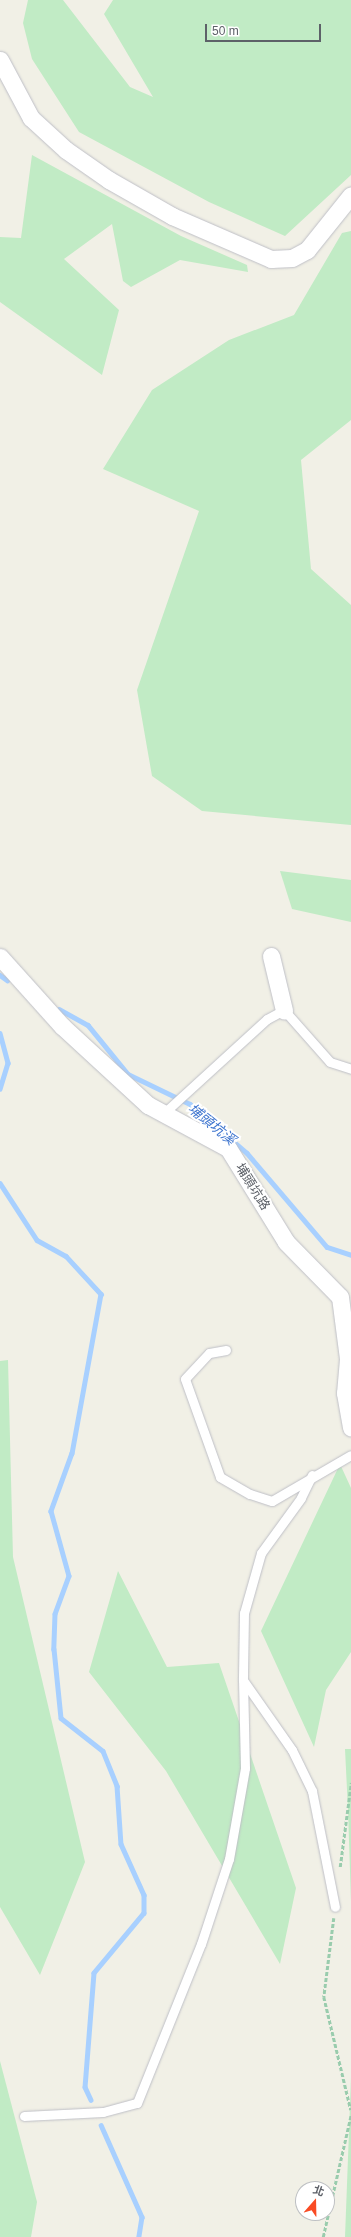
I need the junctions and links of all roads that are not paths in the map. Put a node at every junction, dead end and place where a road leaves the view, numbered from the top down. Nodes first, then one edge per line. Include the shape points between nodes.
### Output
1 (0, 60) edge
2 (351, 195) edge
3 (271, 956) dead end
4 (0, 957) edge
5 (284, 1010) junction
6 (351, 1069) edge
7 (168, 1110) junction
8 (226, 1350) dead end
9 (351, 1427) edge
10 (351, 1455) edge
11 (312, 1475) junction
12 (243, 1680) junction
13 (335, 1908) road end
14 (24, 2116) dead end

1 - 2 street via 31,118 66,150 109,180 172,216 271,259 292,258 307,250
3 - 5 street
4 - 7 street, 埔頭坑路 via 62,1026 148,1105
5 - 6 lane via 330,1062
5 - 7 lane via 266,1019
7 - 9 street, 埔頭坑路 via 228,1148 286,1242 340,1297 348,1359 345,1393
8 - 11 lane via 209,1353 185,1379 220,1477 250,1494 272,1501
10 - 11 lane
11 - 12 lane via 301,1498 260,1553 244,1613
12 - 13 lane via 292,1750 312,1791
12 - 14 lane via 245,1768 229,1859 201,1944 137,2103 103,2112

